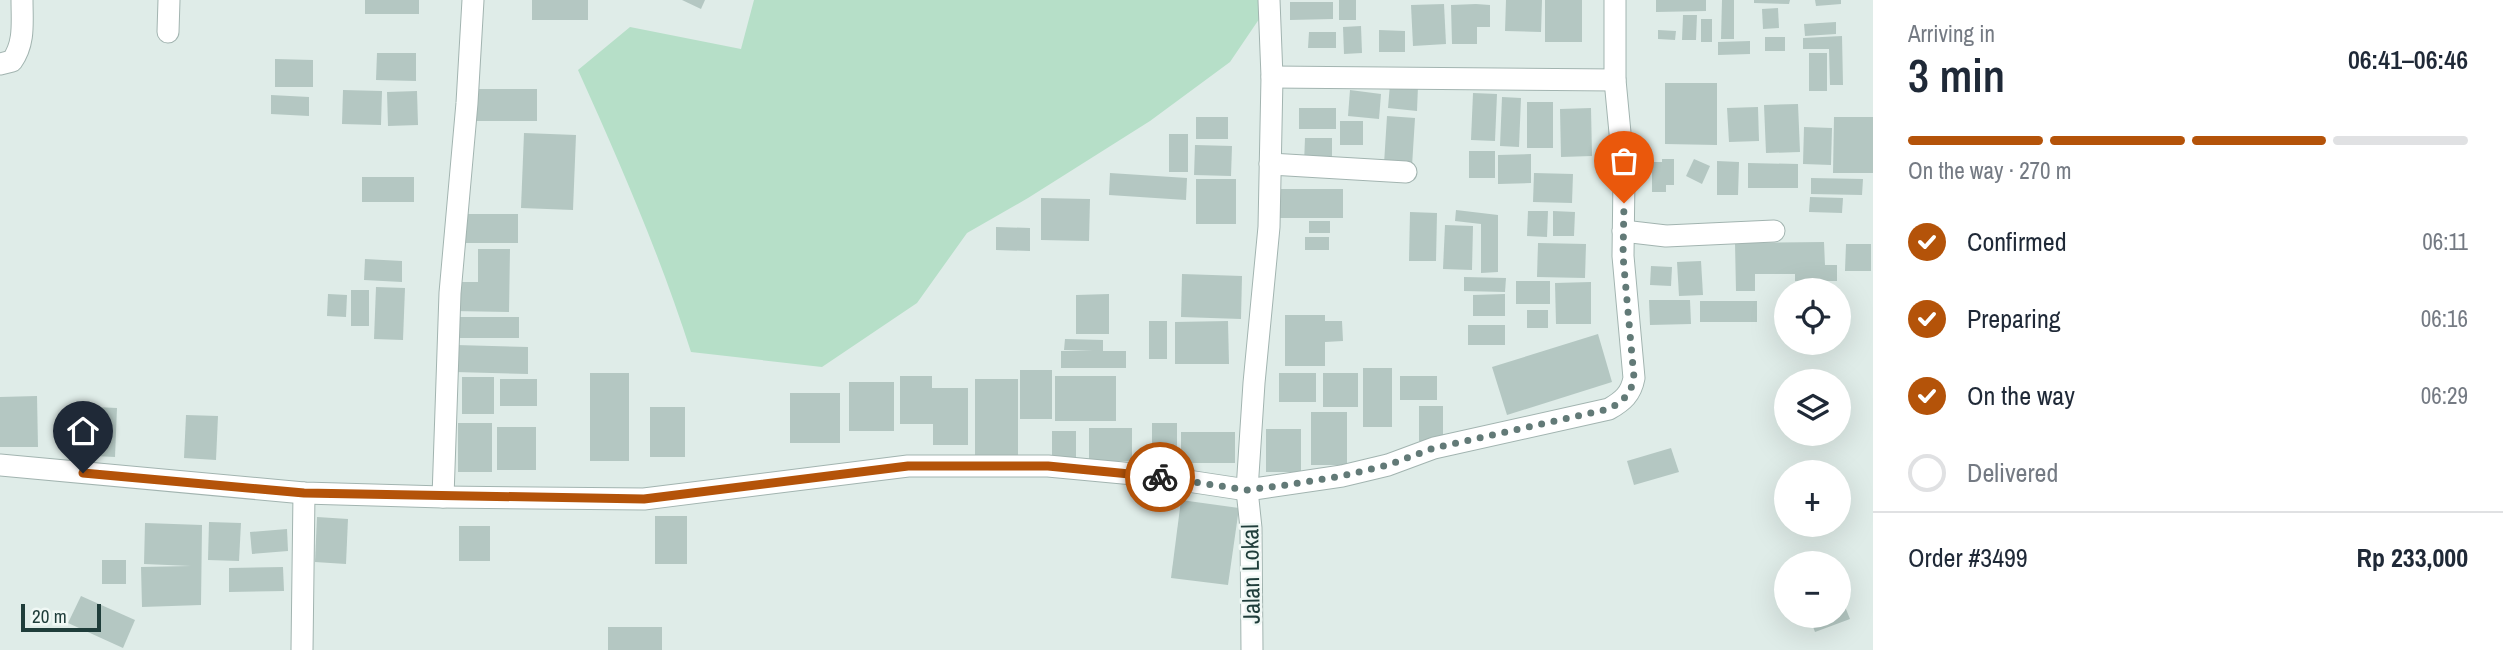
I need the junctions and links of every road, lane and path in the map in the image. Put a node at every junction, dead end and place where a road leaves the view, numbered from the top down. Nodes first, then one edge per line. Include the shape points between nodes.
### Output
1 (22, 0) edge
2 (169, 0) edge
3 (473, 0) edge
4 (1269, 0) edge
5 (1615, 0) edge
6 (168, 32) dead end
7 (0, 64) edge
8 (1272, 77) junction
9 (1615, 80) junction
10 (1270, 164) junction
11 (1406, 172) dead end
12 (1623, 231) junction
13 (1774, 231) dead end
14 (0, 465) edge
15 (1247, 490) junction
16 (304, 493) junction
17 (443, 497) junction
18 (302, 650) edge
19 (1252, 650) edge

1 - 7 street via 22,42 12,61
2 - 6 street
3 - 17 street via 450,293
4 - 8 street
5 - 9 street
8 - 9 street
8 - 10 street
9 - 12 street via 1624,175
10 - 11 street
10 - 15 street via 1269,228
12 - 13 street via 1666,236
12 - 15 street via 1634,378 1631,391 1620,402 1609,409 1434,448 1342,476
14 - 16 street, Jalan Lokal
15 - 17 street, Jalan Lokal via 1048,466 908,466 644,499
15 - 19 street, Jalan Lokal
16 - 17 street, Jalan Lokal
16 - 18 street

